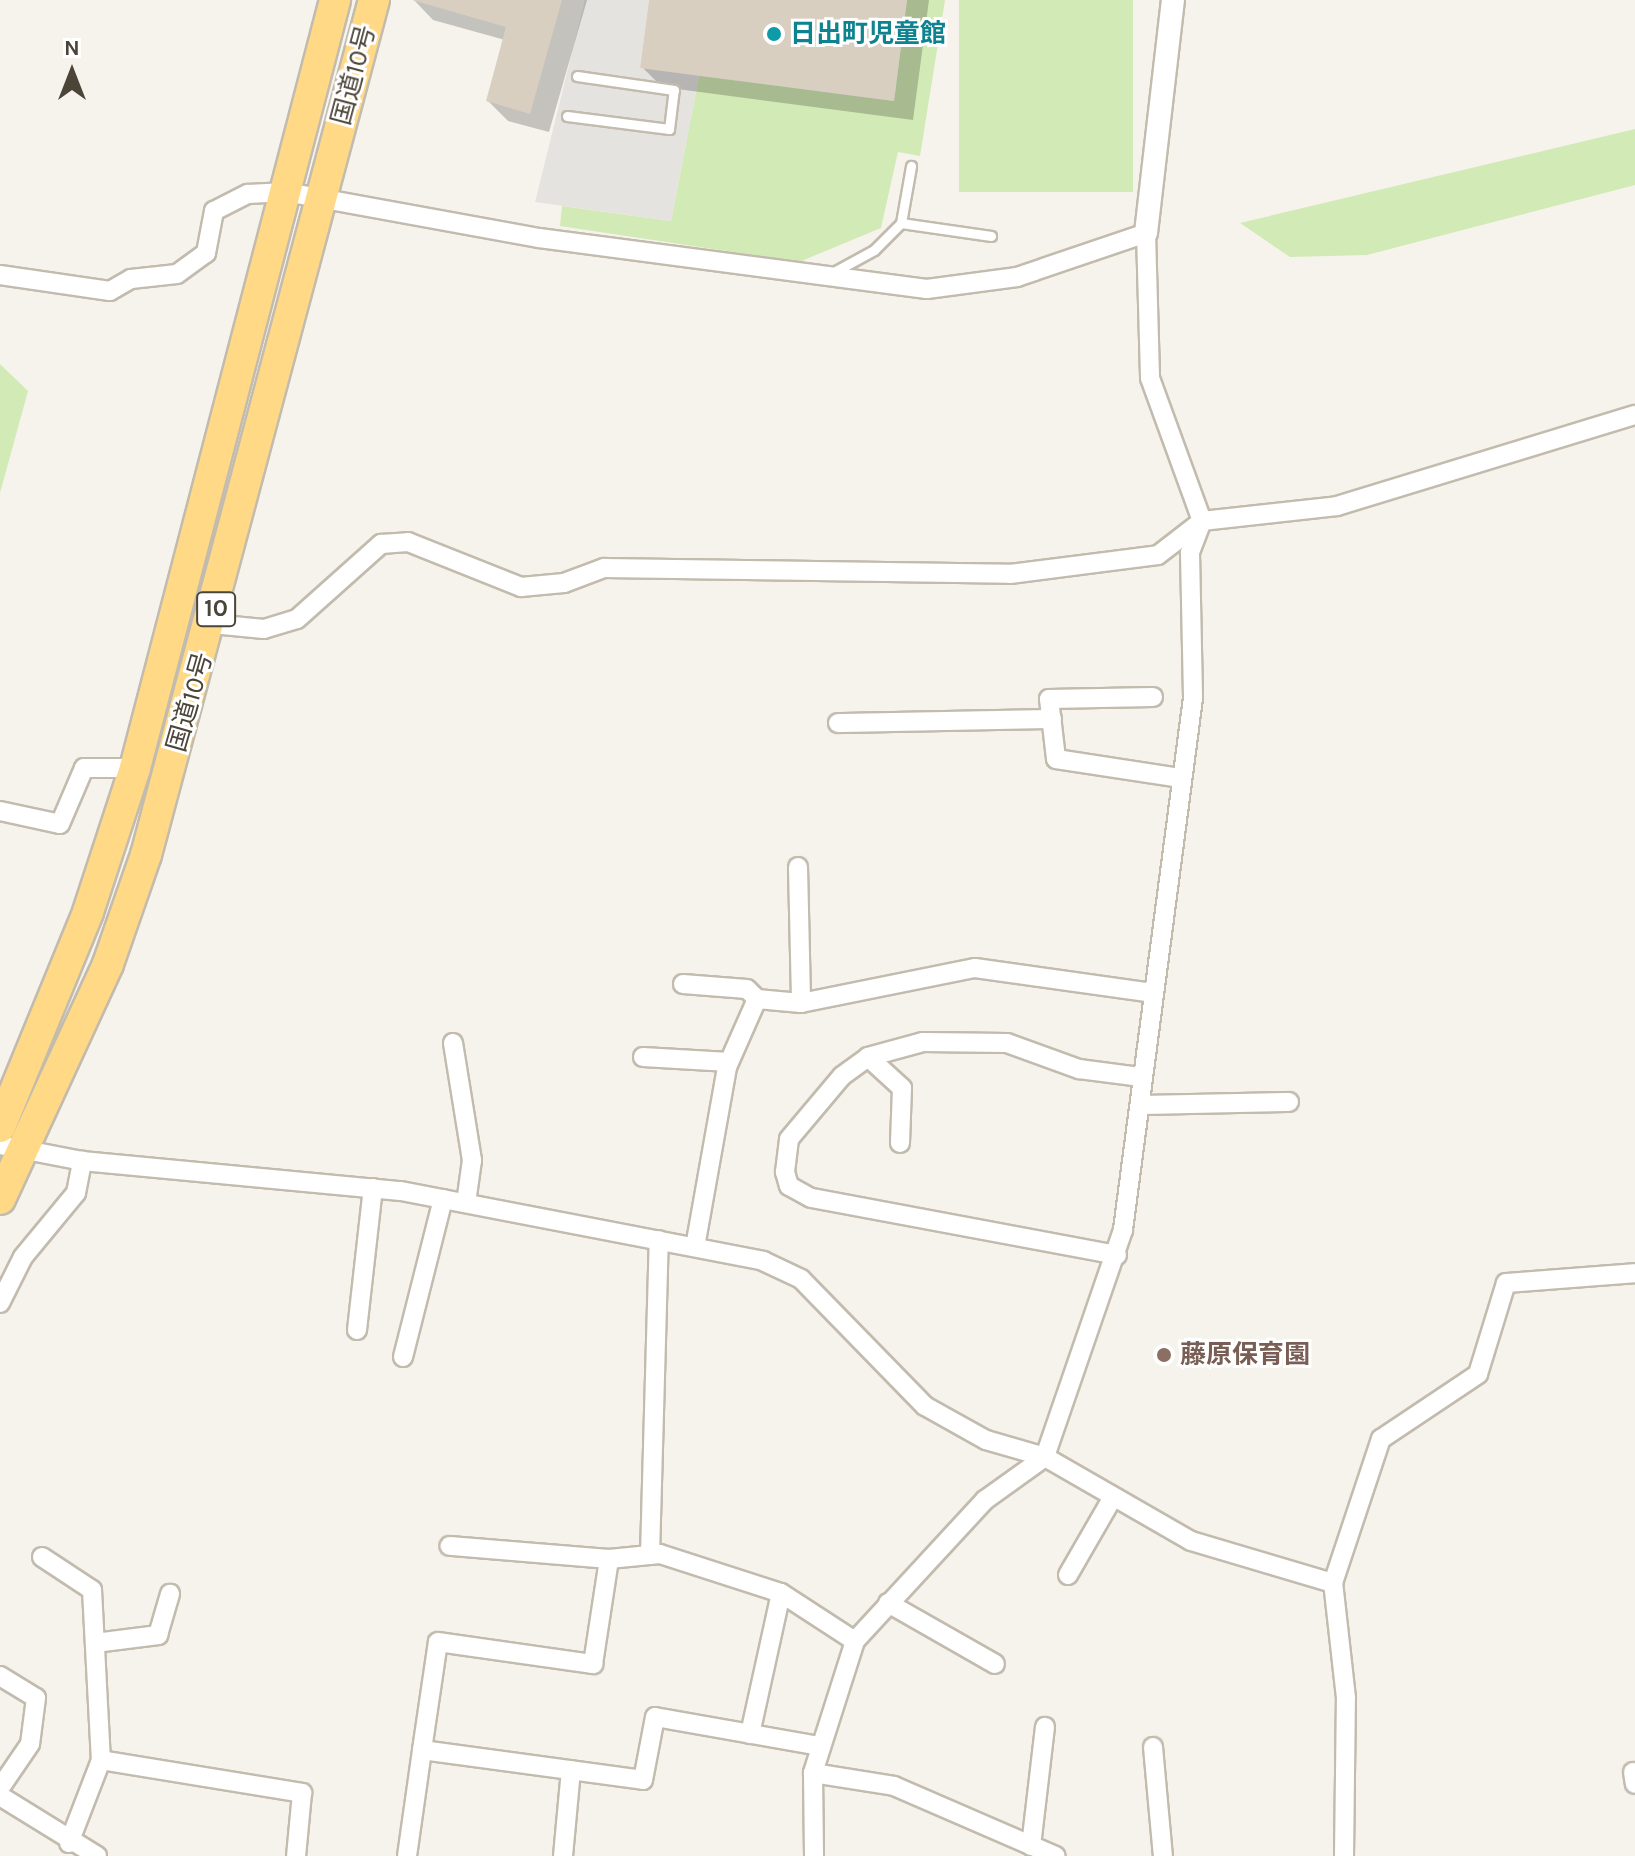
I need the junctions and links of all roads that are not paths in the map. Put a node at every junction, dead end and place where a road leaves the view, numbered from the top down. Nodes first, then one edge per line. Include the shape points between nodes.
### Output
1 (335, 0) edge
2 (374, 0) edge
3 (1173, 0) edge
4 (577, 76) dead end
5 (567, 116) dead end
6 (911, 166) dead end
7 (286, 192) junction
8 (321, 201) junction
9 (901, 223) junction
10 (1146, 233) junction
11 (991, 236) dead end
12 (0, 275) edge
13 (822, 279) junction
14 (1635, 415) edge
15 (1202, 521) junction
16 (212, 624) junction
17 (1153, 697) dead end
18 (1052, 719) junction
19 (838, 723) dead end
20 (135, 768) junction
21 (1180, 778) junction
22 (0, 811) edge
23 (798, 867) dead end
24 (683, 984) dead end
25 (1152, 993) junction
26 (757, 999) junction
27 (801, 1003) junction
28 (453, 1043) dead end
29 (643, 1057) dead end
30 (868, 1057) junction
31 (729, 1062) junction
32 (1141, 1077) junction
33 (1289, 1102) dead end
34 (1140, 1105) junction
35 (0, 1127) edge
36 (900, 1143) dead end
37 (12, 1149) edge
38 (82, 1161) junction
39 (373, 1188) junction
40 (0, 1199) edge
41 (443, 1199) junction
42 (466, 1203) junction
43 (659, 1240) junction
44 (695, 1247) junction
45 (1117, 1255) junction
46 (1635, 1273) edge
47 (0, 1303) edge
48 (357, 1330) dead end
49 (403, 1357) dead end
50 (1045, 1457) junction
51 (1113, 1497) junction
52 (450, 1546) dead end
53 (650, 1555) junction
54 (42, 1557) dead end
55 (609, 1559) junction
56 (1068, 1575) dead end
57 (1333, 1583) junction
58 (781, 1593) junction
59 (170, 1594) dead end
60 (888, 1603) junction
61 (855, 1641) junction
62 (95, 1643) junction
63 (995, 1664) dead end
64 (0, 1676) edge
65 (1045, 1727) dead end
66 (750, 1734) junction
67 (819, 1746) junction
68 (1153, 1747) dead end
69 (422, 1750) junction
70 (101, 1760) junction
71 (571, 1770) junction
72 (813, 1773) junction
73 (0, 1788) edge
74 (0, 1796) edge
75 (69, 1843) junction
76 (1031, 1846) junction
77 (97, 1856) edge
78 (296, 1856) edge
79 (407, 1856) edge
80 (563, 1856) edge
81 (814, 1856) edge
82 (1056, 1856) edge
83 (1163, 1856) edge
84 (1344, 1856) edge

1 - 7 highway, 国道10号 / 10
2 - 8 highway, 国道10号 / 10
3 - 10 street
4 - 5 lane via 674,90 669,129
6 - 9 lane
7 - 8 street
7 - 12 street via 248,194 214,211 206,253 177,274 131,279 110,291
7 - 20 highway, 国道10号 / 10
8 - 13 street
8 - 16 highway, 国道10号 / 10
9 - 11 lane
9 - 13 lane via 874,250
10 - 13 street via 989,282 927,289
10 - 15 street via 1150,378
14 - 15 street via 1337,506
15 - 16 street via 1158,555 1010,574 604,568 564,583 521,587 408,542 381,544 297,619 264,629
15 - 21 street via 1190,553 1193,698
16 - 37 highway, 国道10号 / 10 via 108,964
17 - 18 street via 1049,699
18 - 19 street
18 - 21 street via 1056,759
20 - 22 street via 84,768 60,824
20 - 35 highway, 国道10号 / 10 via 88,912
21 - 25 street
23 - 27 street
24 - 26 street via 747,989
25 - 27 street via 975,968
25 - 32 street
26 - 27 street
26 - 31 street
28 - 42 street via 472,1160
29 - 31 street
30 - 32 street via 965,1037 1007,1043 1079,1069
30 - 36 street via 902,1088
30 - 45 street via 811,1107 789,1139 789,1186 811,1198
31 - 44 street
32 - 34 street
33 - 34 street
34 - 45 street
37 - 38 street
37 - 40 highway, 国道10号 / 10
38 - 39 street
38 - 47 street via 76,1193 23,1257
39 - 41 street
39 - 48 street
41 - 42 street
41 - 49 street
42 - 43 street
43 - 44 street
43 - 53 street
44 - 50 street via 763,1261 801,1279 925,1406 986,1440
45 - 50 street
46 - 57 street via 1506,1283 1478,1374 1381,1439
50 - 51 street
50 - 60 street via 985,1500
51 - 56 street
51 - 57 street via 1245,1563
52 - 55 street
53 - 55 street
53 - 58 street
54 - 62 street via 92,1590
55 - 69 street via 593,1664 438,1642
57 - 84 street via 1346,1698
58 - 61 street
58 - 66 street
59 - 62 street via 158,1635
60 - 61 street
60 - 63 street
61 - 67 street
62 - 70 street
64 - 73 street via 36,1698 30,1744
65 - 76 street
66 - 67 street
66 - 71 street via 655,1717 643,1780
67 - 72 street
68 - 83 street
69 - 71 street
69 - 79 street
70 - 75 street
70 - 78 street via 302,1793
71 - 80 street
72 - 76 street via 894,1786
72 - 81 street
74 - 75 street
75 - 77 street
76 - 82 street

